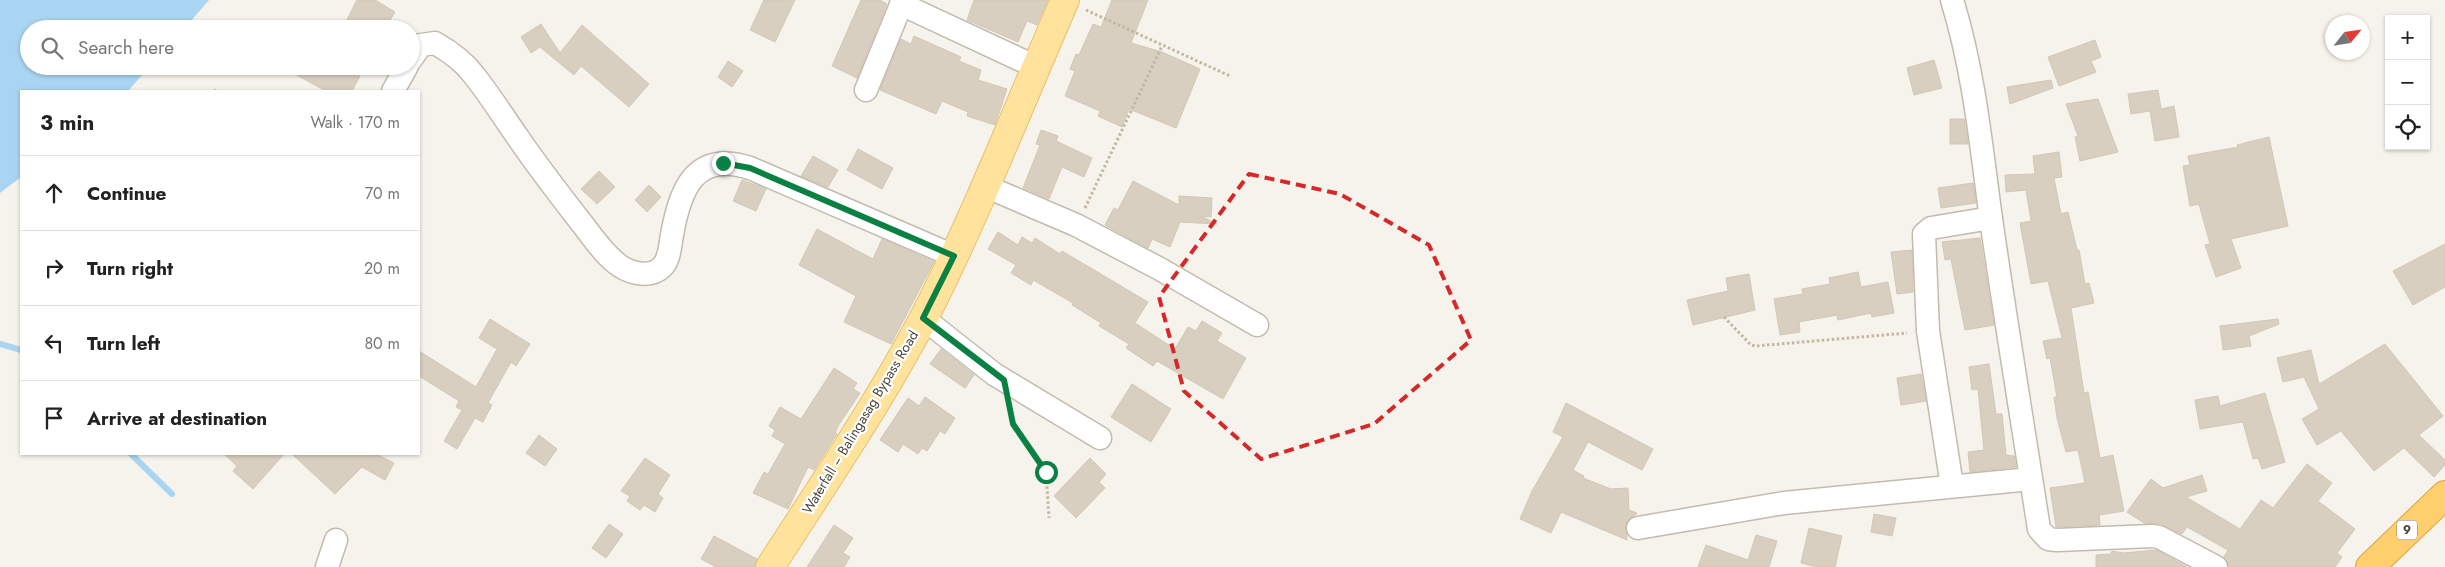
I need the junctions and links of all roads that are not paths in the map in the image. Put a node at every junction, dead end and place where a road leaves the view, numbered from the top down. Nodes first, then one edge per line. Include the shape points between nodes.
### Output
1 (1065, 0) edge
2 (1952, 0) edge
3 (902, 2) edge
4 (420, 46) edge
5 (1036, 67) junction
6 (402, 75) edge
7 (394, 90) edge
8 (866, 90) dead end
9 (985, 186) junction
10 (1991, 218) junction
11 (954, 256) junction
12 (923, 318) junction
13 (1257, 324) dead end
14 (1100, 438) dead end
15 (2031, 479) junction
16 (1952, 486) junction
17 (2445, 495) edge
18 (1638, 528) dead end
19 (336, 540) dead end
20 (327, 567) edge
21 (770, 567) edge
22 (2216, 567) edge
23 (2370, 567) edge

1 - 5 main road, Waterfall ‒ Balingasag Bypass Road
2 - 10 street via 1982,138
3 - 5 street
3 - 8 street
4 - 11 street via 436,43 472,72 601,248 619,266 634,273 652,274 662,267 669,254 677,209 685,186 709,165 723,163 750,168
5 - 9 main road, Waterfall ‒ Balingasag Bypass Road
6 - 7 street
9 - 11 main road, Waterfall ‒ Balingasag Bypass Road
9 - 13 street via 1076,225
10 - 15 street
10 - 16 street via 1925,231 1928,331
11 - 12 main road, Waterfall ‒ Balingasag Bypass Road
12 - 14 street via 1004,380
12 - 21 main road, Waterfall ‒ Balingasag Bypass Road via 862,423
15 - 16 street
15 - 22 street via 2039,529 2048,539 2152,536 2188,550
16 - 18 street via 1784,504
17 - 23 highway, 9
19 - 20 street

